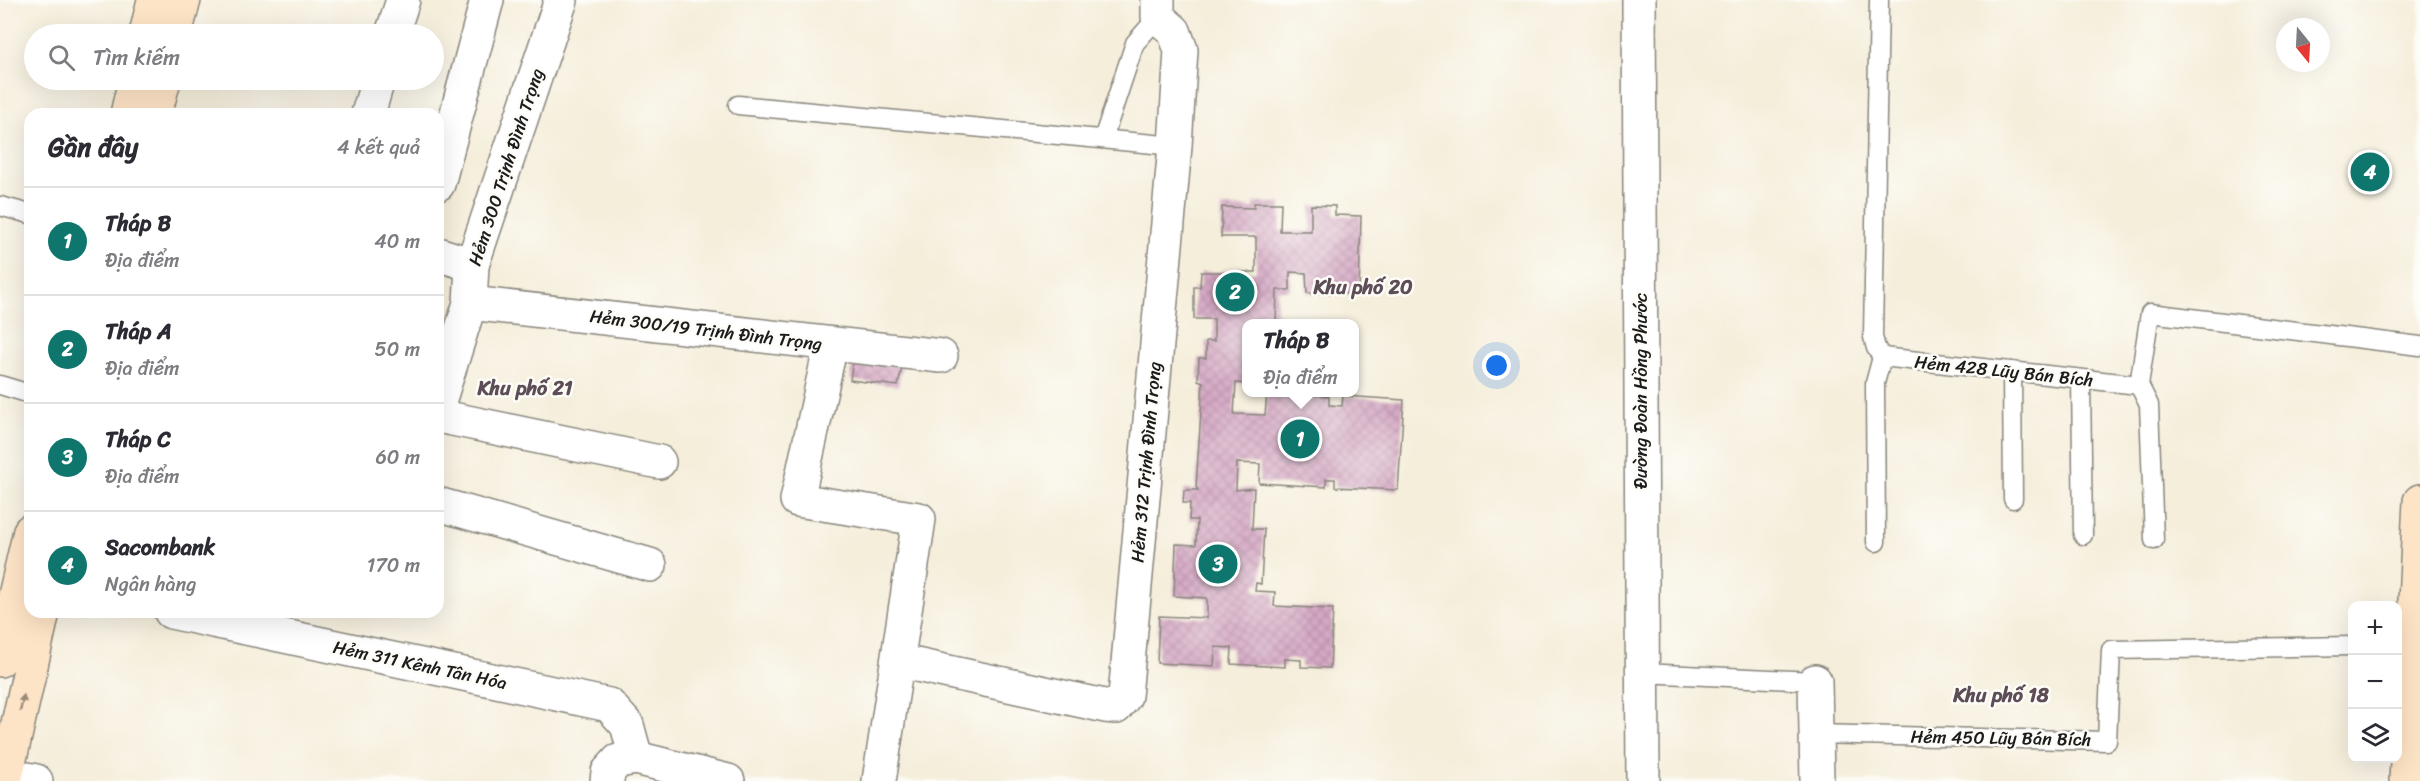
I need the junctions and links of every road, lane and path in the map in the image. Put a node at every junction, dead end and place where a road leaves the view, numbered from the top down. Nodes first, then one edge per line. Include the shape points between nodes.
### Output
1 (154, 0) edge
2 (184, 0) edge
3 (403, 0) edge
4 (487, 0) edge
5 (561, 0) edge
6 (1639, 0) edge
7 (1879, 0) edge
8 (1158, 8) edge
9 (148, 24) edge
10 (178, 24) edge
11 (395, 24) edge
12 (133, 90) edge
13 (162, 90) edge
14 (375, 90) edge
15 (738, 105) dead end
16 (128, 108) edge
17 (157, 108) edge
18 (370, 108) edge
19 (1103, 139) junction
20 (1175, 146) junction
21 (444, 161) edge
22 (0, 206) edge
23 (24, 212) edge
24 (444, 256) edge
25 (472, 266) junction
26 (470, 303) junction
27 (831, 344) junction
28 (2420, 346) edge
29 (446, 351) edge
30 (941, 356) dead end
31 (1882, 357) junction
32 (2012, 371) junction
33 (2081, 379) junction
34 (0, 386) edge
35 (2139, 386) junction
36 (24, 392) edge
37 (444, 418) edge
38 (659, 462) dead end
39 (2013, 499) dead end
40 (2420, 501) edge
41 (444, 506) edge
42 (2083, 534) dead end
43 (2154, 540) dead end
44 (1876, 542) dead end
45 (24, 557) edge
46 (650, 564) dead end
47 (42, 618) edge
48 (199, 618) edge
49 (2410, 644) edge
50 (2348, 646) edge
51 (0, 660) edge
52 (898, 661) junction
53 (1642, 673) junction
54 (1815, 681) joint
55 (1815, 734) junction
56 (636, 758) junction
57 (12, 778) edge
58 (607, 781) edge
59 (728, 781) edge
60 (879, 781) edge
61 (1643, 781) edge
62 (1817, 781) edge
63 (2406, 781) edge

1 - 9 street
2 - 10 street
3 - 11 street
4 - 21 street
5 - 25 street, Hẻm 300 Trịnh Đình Trọng
6 - 53 street, Đường Đoàn Hồng Phước
7 - 31 lane via 1874,337
8 - 19 lane via 1135,43
8 - 20 street, Hẻm 312 Trịnh Đình Trọng via 1181,50
12 - 16 street
13 - 17 street
14 - 18 street
15 - 19 lane
19 - 20 lane
20 - 52 street, Hẻm 312 Trịnh Đình Trọng via 1125,696 1116,707 1105,706
22 - 23 lane
24 - 25 street
25 - 26 street, Hẻm 300 Trịnh Đình Trọng
26 - 27 street, Hẻm 300/19 Trịnh Đình Trọng
26 - 29 street, Hẻm 300 Trịnh Đình Trọng
27 - 30 street, Hẻm 300/19 Trịnh Đình Trọng
27 - 52 street via 796,500 919,519
28 - 35 lane via 2150,312
31 - 32 lane, Hẻm 428 Lũy Bán Bích
31 - 44 lane via 1875,383
32 - 33 lane, Hẻm 428 Lũy Bán Bích
32 - 39 lane
33 - 35 lane, Hẻm 428 Lũy Bán Bích
33 - 42 lane
34 - 36 lane
35 - 43 lane via 2149,405
37 - 38 street
40 - 49 street
41 - 46 street
45 - 51 street
57 -> 47 street
48 - 56 street, Hẻm 311 Kênh Tân Hóa via 609,705 627,725
49 - 63 street
50 - 55 lane, Hẻm 450 Lũy Bán Bích via 2111,650 2107,741
52 - 60 street
53 - 54 lane
53 - 61 street, Đường Đoàn Hồng Phước
54 - 55 street
55 - 62 street
56 - 58 street via 618,760 608,772
56 - 59 street

